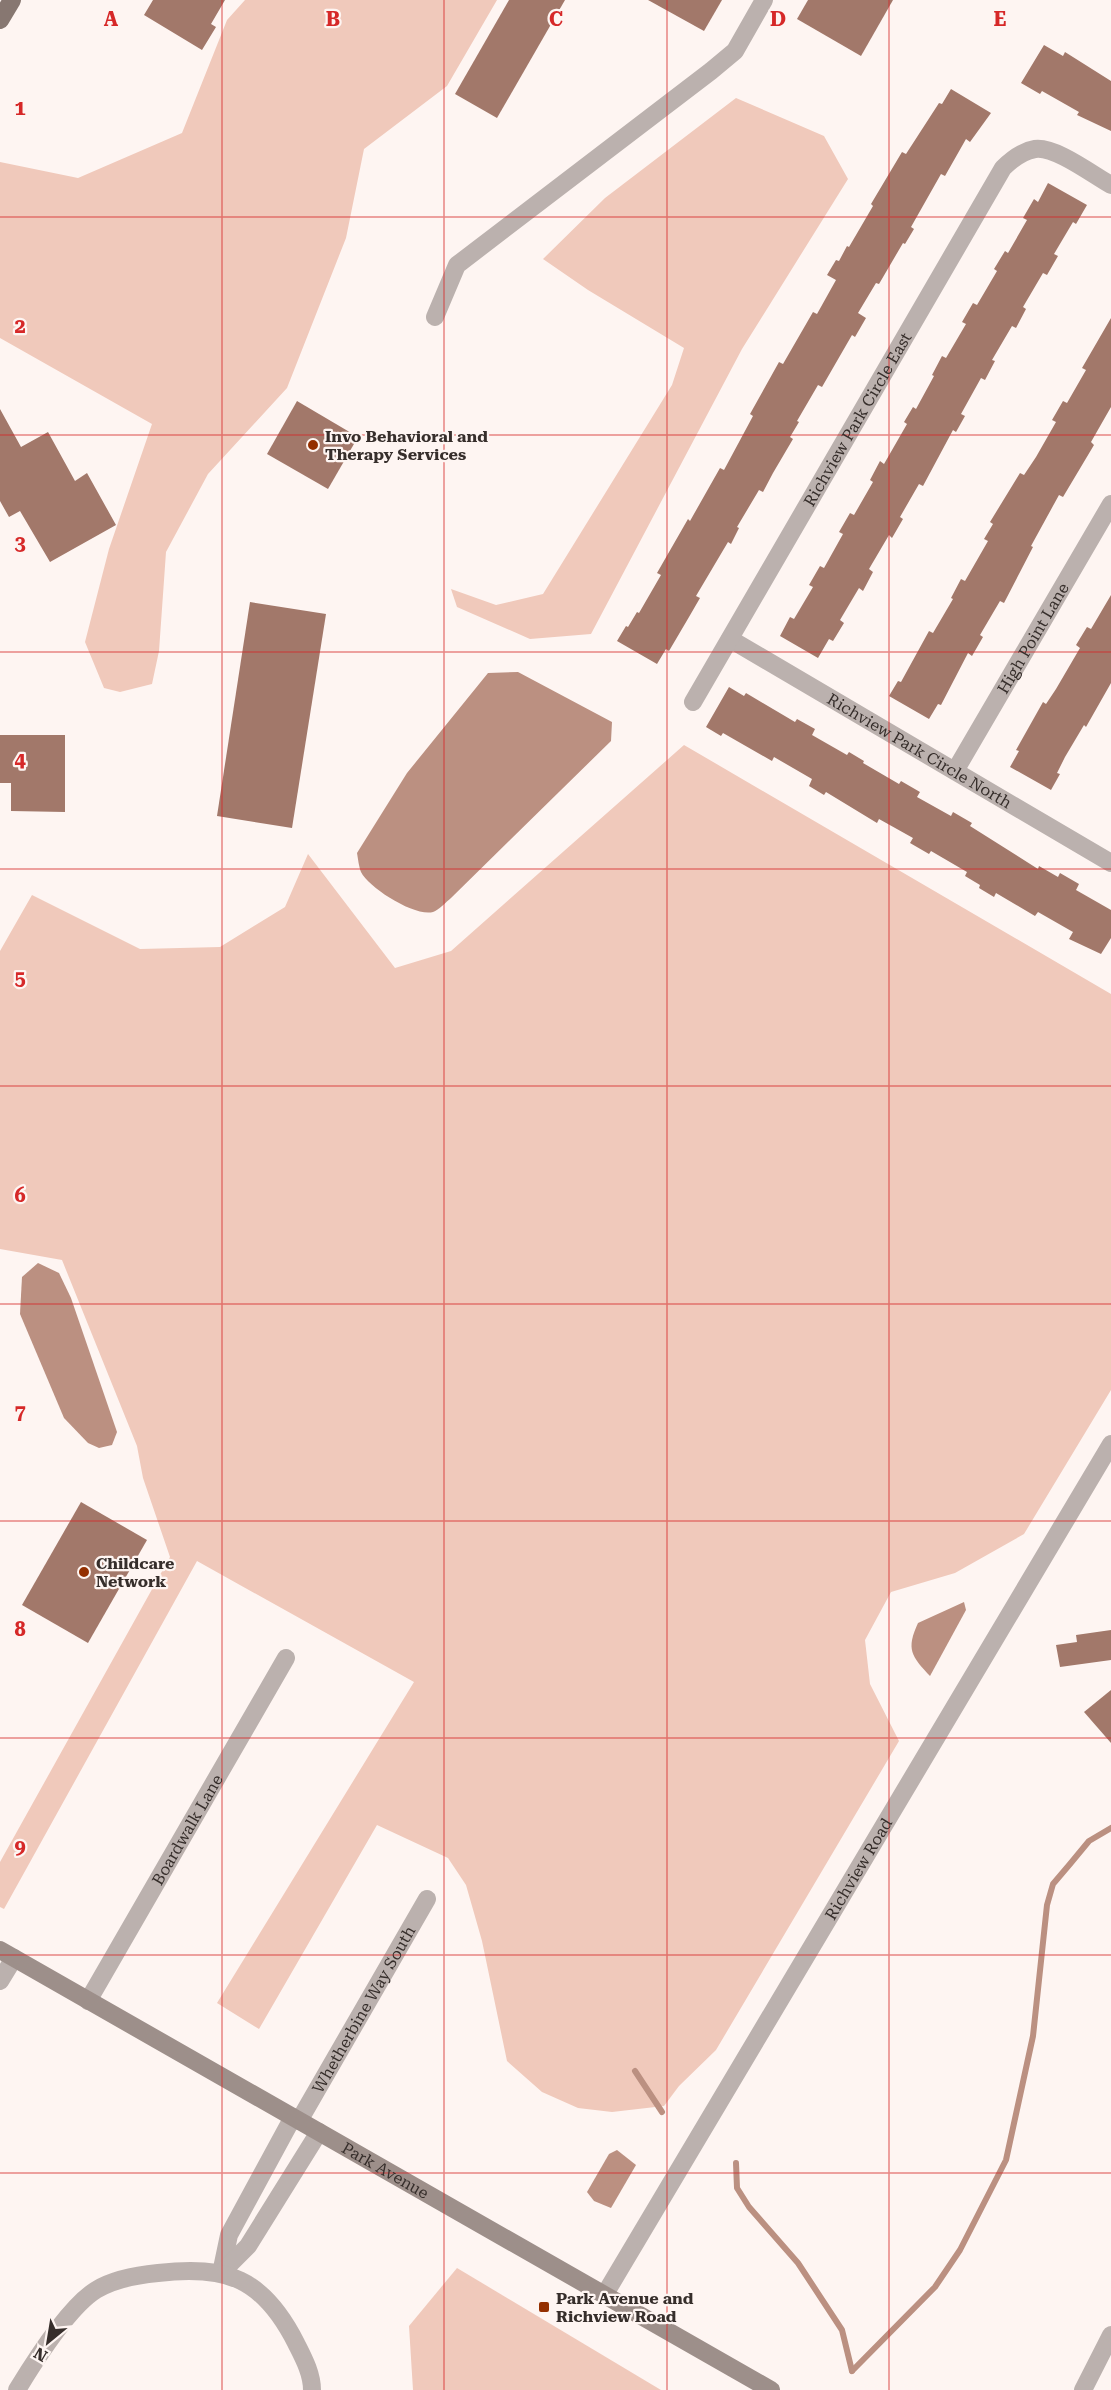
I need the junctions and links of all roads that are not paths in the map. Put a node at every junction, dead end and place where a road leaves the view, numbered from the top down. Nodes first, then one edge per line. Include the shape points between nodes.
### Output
1 (12, 0) edge
2 (764, 0) edge
3 (0, 20) edge
4 (1111, 185) edge
5 (435, 317) dead end
6 (1111, 504) edge
7 (730, 639) junction
8 (693, 702) dead end
9 (955, 771) junction
10 (1111, 863) edge
11 (1111, 1444) edge
12 (286, 1658) dead end
13 (427, 1899) dead end
14 (7, 1954) edge
15 (0, 1981) edge
16 (88, 2001) junction
17 (296, 2119) junction
18 (319, 2132) junction
19 (221, 2273) junction
20 (605, 2294) junction
21 (1111, 2335) edge
22 (17, 2390) edge
23 (312, 2390) edge
24 (771, 2390) edge
25 (1083, 2390) edge

1 - 3 main road
2 - 5 street via 735,51 457,265
4 - 7 street, Richview Park Circle East via 1057,154 1033,149 1013,157 1003,168
6 - 9 street, High Point Lane
7 - 8 street, Richview Park Circle East
7 - 9 street, Richview Park Circle North
9 - 10 street, Richview Park Circle North
11 - 20 street, Richview Road
12 - 16 street, Boardwalk Lane
13 - 17 street, Whetherbine Way South
14 - 15 street
14 - 16 main road, Park Avenue
16 - 17 main road, Park Avenue
17 - 18 main road, Park Avenue
17 - 19 street, Whetherbine Way South via 229,2235
18 - 19 street via 248,2246
18 - 20 main road, Park Avenue
19 - 22 street via 191,2269 140,2275 97,2290 82,2301 40,2353
19 - 23 street via 240,2279 279,2314 306,2362
20 - 24 main road, Park Avenue
21 - 25 street

